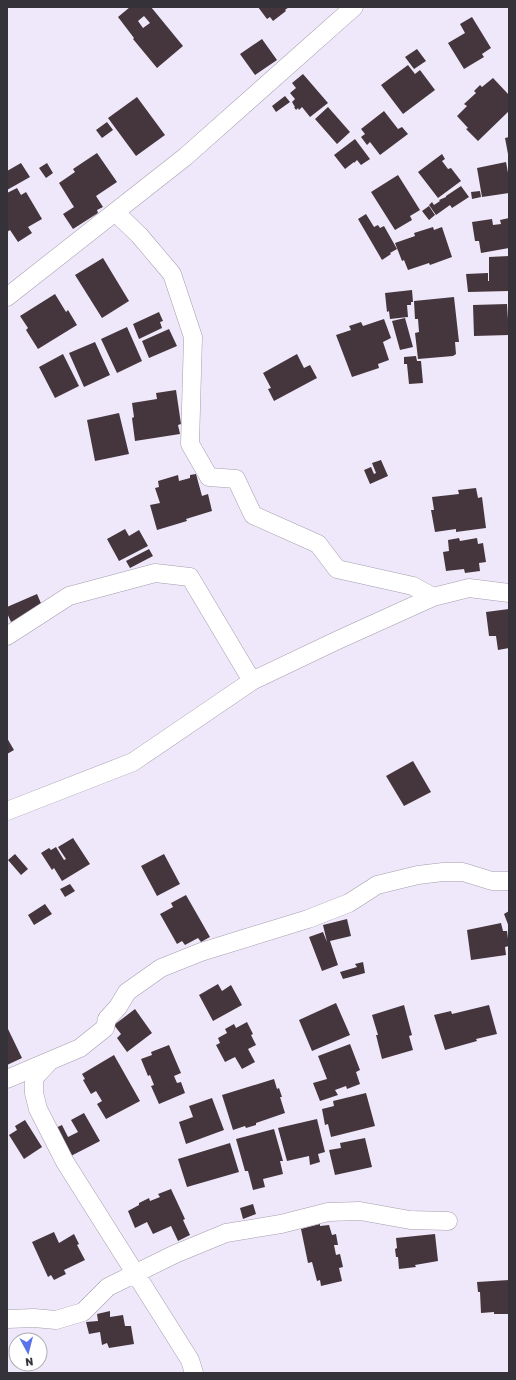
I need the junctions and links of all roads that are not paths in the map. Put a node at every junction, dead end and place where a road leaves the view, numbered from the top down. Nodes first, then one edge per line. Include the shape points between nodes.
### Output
1 (354, 7) edge
2 (115, 212) junction
3 (7, 297) edge
4 (509, 593) edge
5 (433, 597) junction
6 (7, 636) edge
7 (252, 681) junction
8 (7, 810) edge
9 (509, 881) edge
10 (50, 1062) junction
11 (7, 1079) edge
12 (448, 1221) dead end
13 (134, 1274) junction
14 (7, 1319) edge
15 (194, 1373) edge

1 - 2 street via 185,157
2 - 3 street
2 - 5 street via 139,235 172,274 193,337 190,444 209,477 236,479 253,515 318,544 337,569 413,586
4 - 5 street via 469,588
5 - 7 street
6 - 7 street via 69,596 155,573 190,577
7 - 8 street via 133,762
9 - 10 street via 492,881 463,872 418,875 377,885 349,903 308,919 201,952 161,968 127,992 107,1019 104,1028 80,1048
10 - 11 street
10 - 13 street via 34,1078 34,1094 38,1108 65,1162
12 - 13 street via 410,1220 360,1211 328,1212 281,1224 226,1233
13 - 14 street via 108,1287 83,1312 56,1320
13 - 15 street via 190,1360

